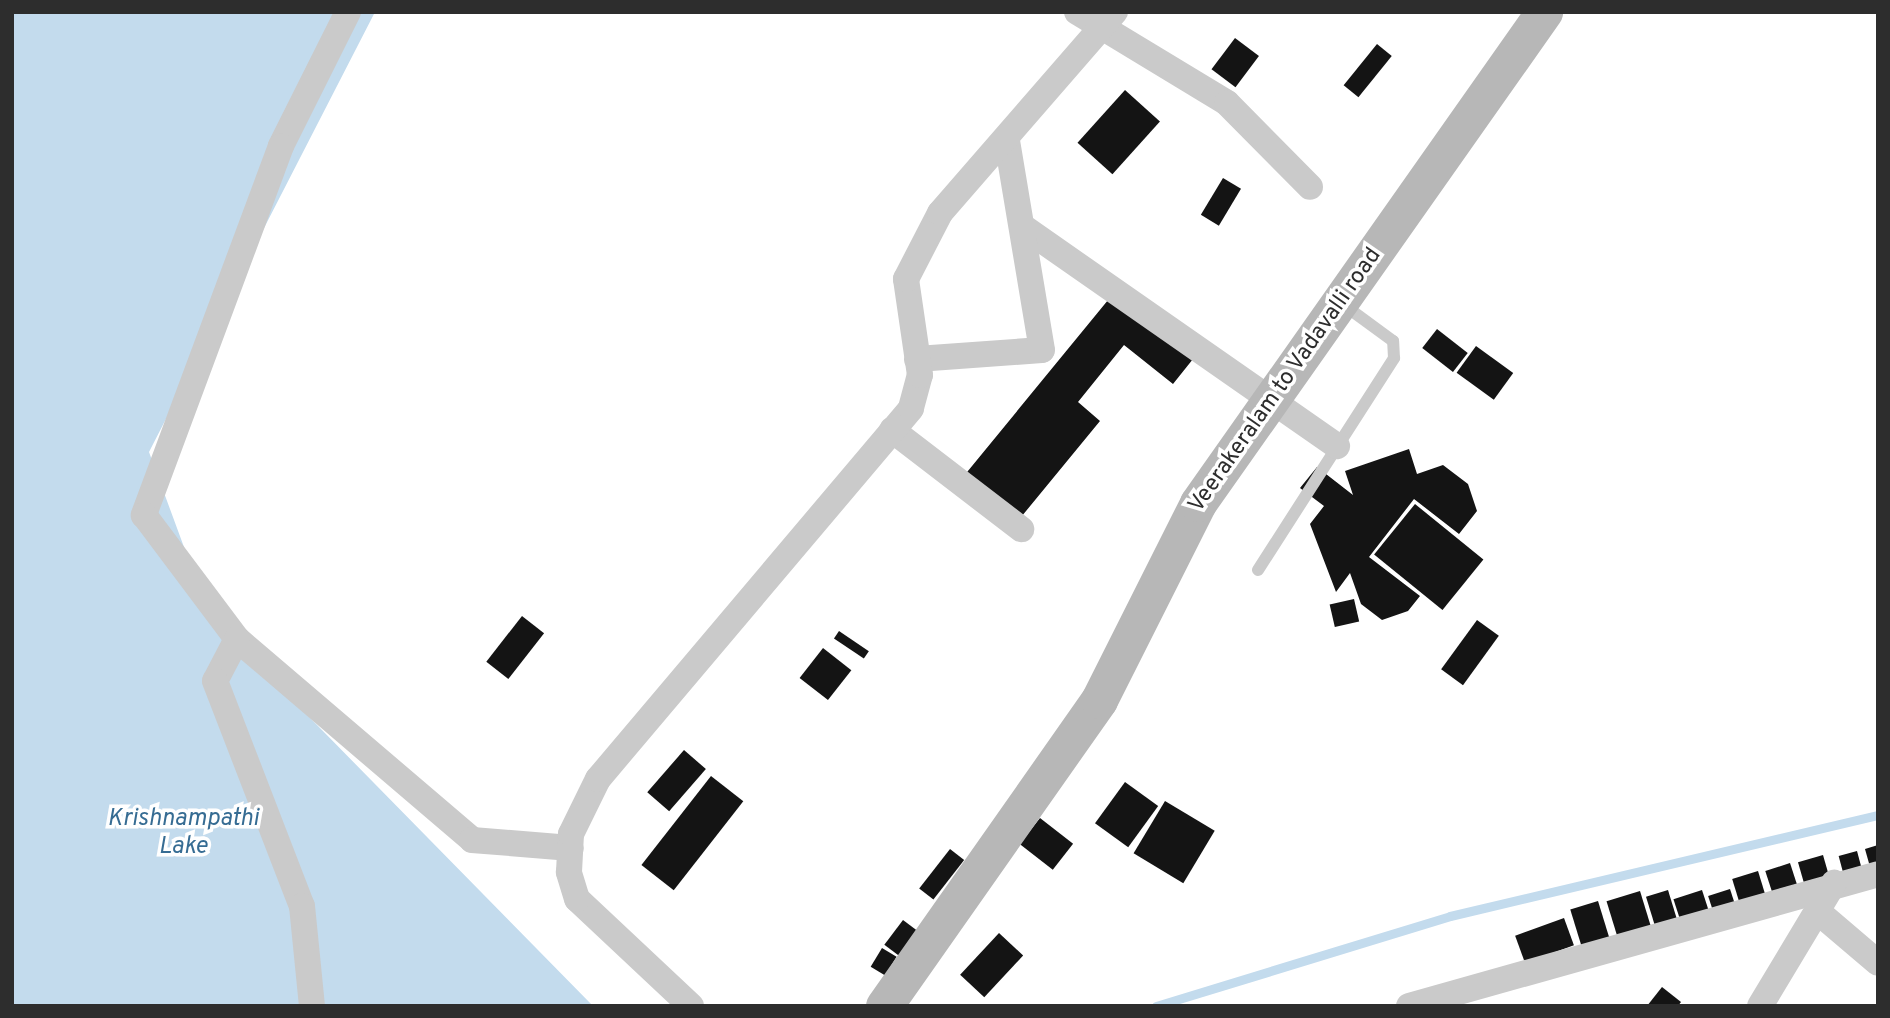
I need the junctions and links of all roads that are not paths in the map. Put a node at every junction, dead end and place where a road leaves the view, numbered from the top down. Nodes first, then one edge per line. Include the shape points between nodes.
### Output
1 (348, 12) edge
2 (1077, 12) edge
3 (1544, 12) edge
4 (1109, 22) edge
5 (1007, 140) junction
6 (1310, 187) dead end
7 (1023, 227) junction
8 (1341, 302) junction
9 (917, 359) junction
10 (1273, 397) junction
11 (892, 430) junction
12 (1337, 446) junction
13 (1021, 529) dead end
14 (1258, 570) dead end
15 (237, 639) junction
16 (571, 848) junction
17 (1878, 874) edge
18 (1834, 883) junction
19 (1817, 911) junction
20 (1878, 963) edge
21 (312, 1006) edge
22 (691, 1006) edge
23 (884, 1006) edge
24 (1409, 1006) edge
25 (1760, 1006) edge

1 - 15 street via 281,146 144,515
2 - 4 street
3 - 8 street, Veerakeralam to Vadavalli road
4 - 5 street
4 - 6 street via 1227,103
5 - 7 street
5 - 9 street via 940,213 906,279
7 - 9 street via 1042,350
7 - 10 street
8 - 10 street, Veerakeralam to Vadavalli road
8 - 12 lane via 1395,347
9 - 11 street via 920,375 911,408
10 - 12 street
10 - 23 street, Veerakeralam to Vadavalli road via 1198,503 1099,700
11 - 13 street
11 - 16 street via 598,779 571,834
12 - 14 lane
15 - 16 street via 472,841
15 - 21 street via 215,681 302,906
16 - 22 street via 577,899
17 - 18 street
18 - 19 street
18 - 24 street
19 - 20 street
19 - 25 street

